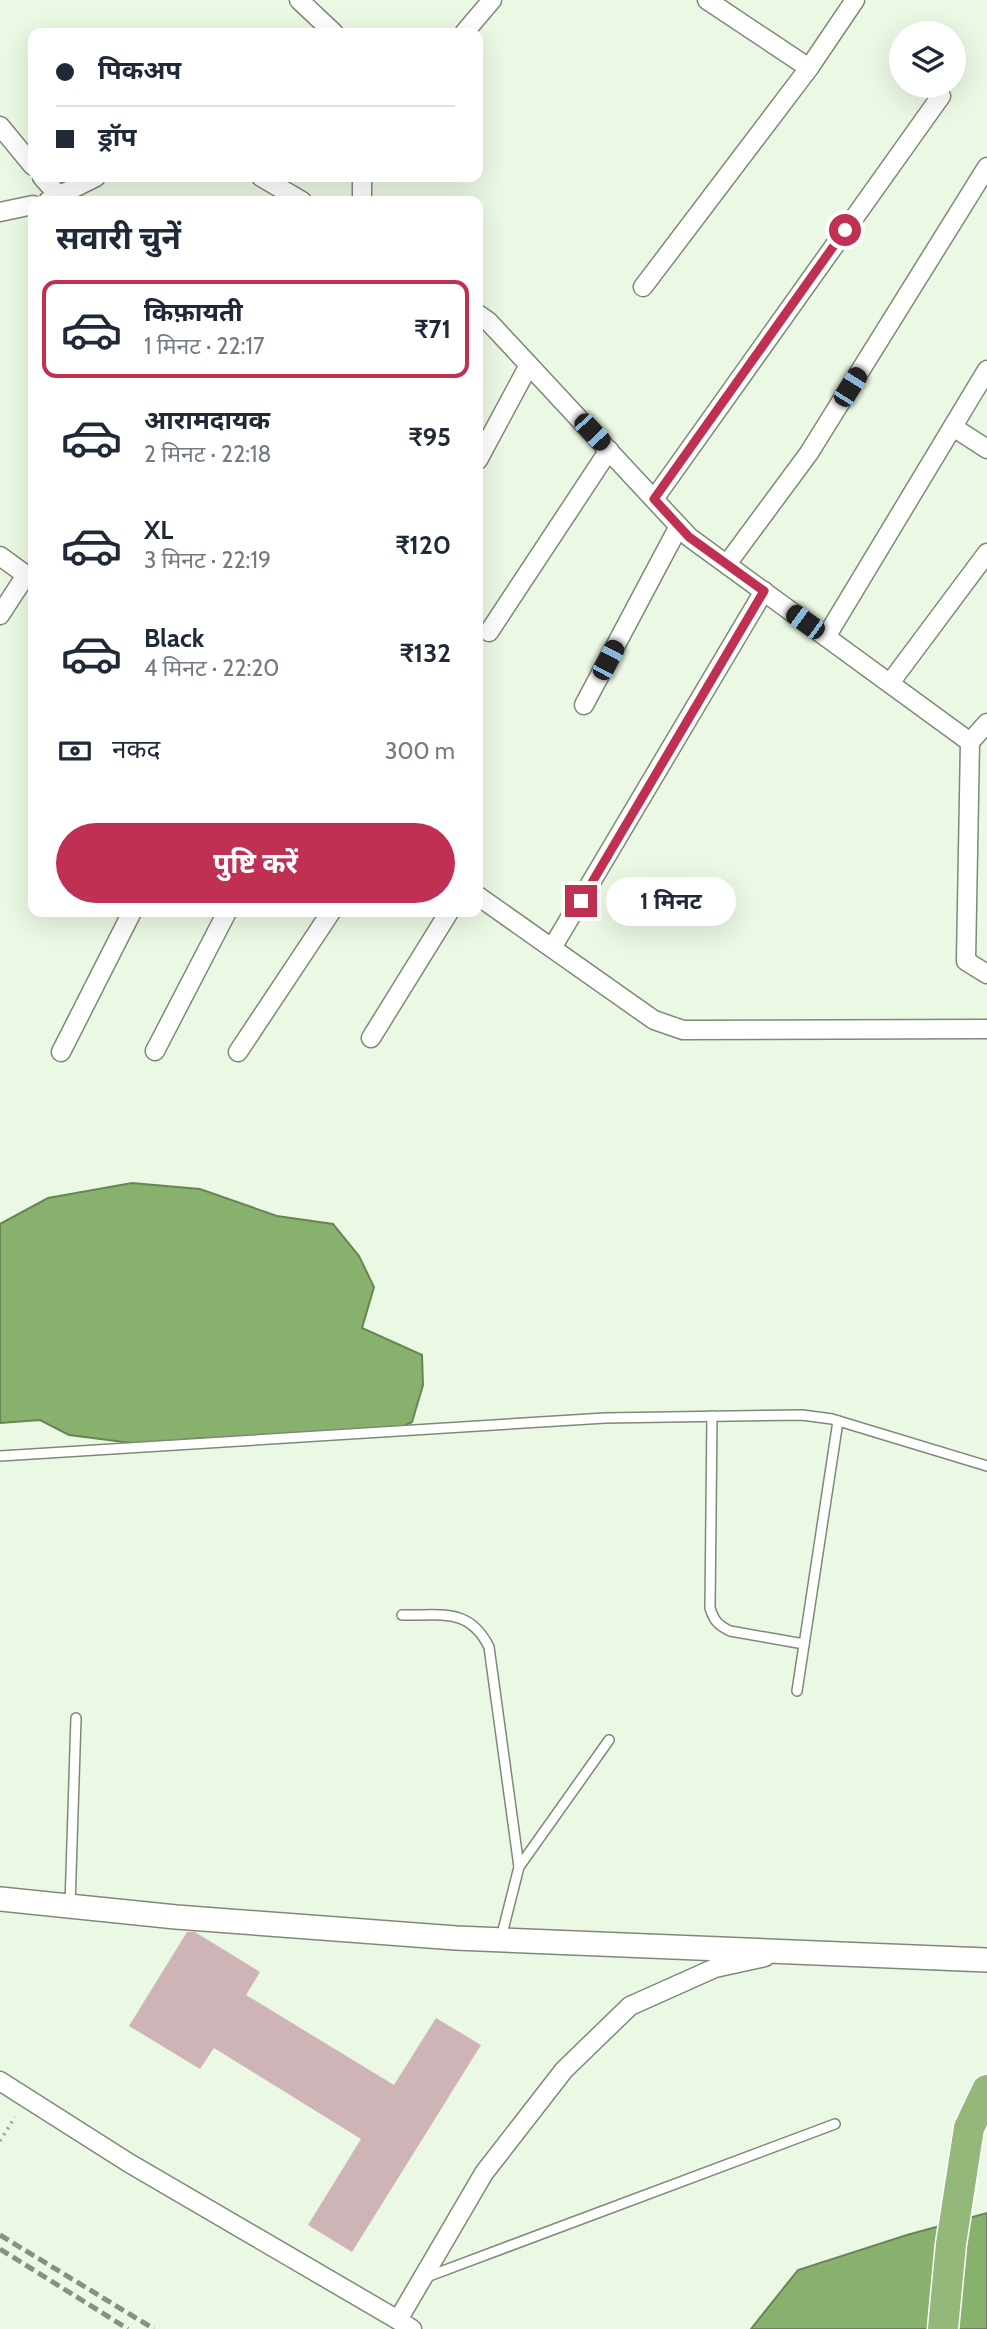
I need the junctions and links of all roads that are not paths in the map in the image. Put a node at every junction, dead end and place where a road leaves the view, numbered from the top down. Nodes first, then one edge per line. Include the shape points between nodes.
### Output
1 (299, 0) edge
2 (492, 0) edge
3 (707, 0) edge
4 (855, 0) edge
5 (329, 28) edge
6 (468, 28) edge
7 (809, 68) junction
8 (940, 98) edge
9 (0, 126) edge
10 (28, 160) edge
11 (987, 167) edge
12 (86, 182) edge
13 (270, 182) edge
14 (60, 196) edge
15 (293, 196) edge
16 (28, 206) edge
17 (0, 212) edge
18 (643, 287) dead end
19 (483, 318) edge
20 (529, 365) junction
21 (987, 370) edge
22 (953, 427) junction
23 (987, 449) edge
24 (608, 450) junction
25 (483, 451) edge
26 (654, 499) junction
27 (679, 526) junction
28 (987, 553) edge
29 (0, 556) edge
30 (727, 564) junction
31 (28, 577) edge
32 (28, 580) edge
33 (764, 591) junction
34 (0, 615) edge
35 (489, 632) dead end
36 (826, 637) junction
37 (890, 683) junction
38 (584, 705) dead end
39 (987, 723) edge
40 (970, 744) junction
41 (987, 758) edge
42 (483, 900) edge
43 (129, 917) edge
44 (224, 917) edge
45 (328, 917) edge
46 (446, 917) edge
47 (552, 948) junction
48 (987, 974) edge
49 (987, 1028) edge
50 (371, 1038) dead end
51 (156, 1051) dead end
52 (61, 1052) dead end
53 (238, 1052) dead end
54 (712, 1416) junction
55 (838, 1421) junction
56 (0, 1456) edge
57 (987, 1466) edge
58 (402, 1615) dead end
59 (804, 1644) junction
60 (797, 1691) dead end
61 (76, 1718) dead end
62 (609, 1740) dead end
63 (519, 1867) junction
64 (0, 1899) edge
65 (70, 1907) junction
66 (500, 1940) junction
67 (789, 1951) junction
68 (987, 1959) edge
69 (0, 2081) edge
70 (987, 2090) edge
71 (835, 2124) dead end
72 (422, 2279) junction
73 (405, 2324) edge
74 (943, 2329) edge

1 - 5 street
2 - 6 street
3 - 7 street
4 - 7 street
7 - 18 street
8 - 26 street
9 - 10 street
11 - 30 street via 809,453
12 - 14 street
13 - 15 street
16 - 17 street
19 - 20 street
20 - 24 street
20 - 25 street
21 - 22 street
22 - 23 street
22 - 36 street
24 - 26 street
24 - 35 street
26 - 27 street
27 - 30 street
27 - 38 street
28 - 37 street
29 - 31 street
30 - 33 street
32 - 34 street
33 - 36 street
33 - 47 street
36 - 37 street
37 - 40 street
39 - 40 street
40 - 41 street
40 - 48 street via 967,961
42 - 47 street
43 - 52 street
44 - 51 street
45 - 53 street
46 - 50 street
47 - 49 street via 654,1020 683,1030
54 - 55 lane via 802,1415
54 - 56 lane via 605,1418
54 - 59 lane via 713,1617 730,1631
55 - 57 lane
55 - 59 lane
58 - 63 lane via 471,1622 489,1647
59 - 60 lane
61 - 65 lane
62 - 63 lane
63 - 66 lane
64 - 65 street
65 - 66 street
66 - 67 street
67 - 68 street
67 - 72 street via 715,1968 630,2006 564,2070 484,2173
69 - 73 street via 129,2163
70 - 74 highway via 969,2128
71 - 72 lane
72 - 73 street

